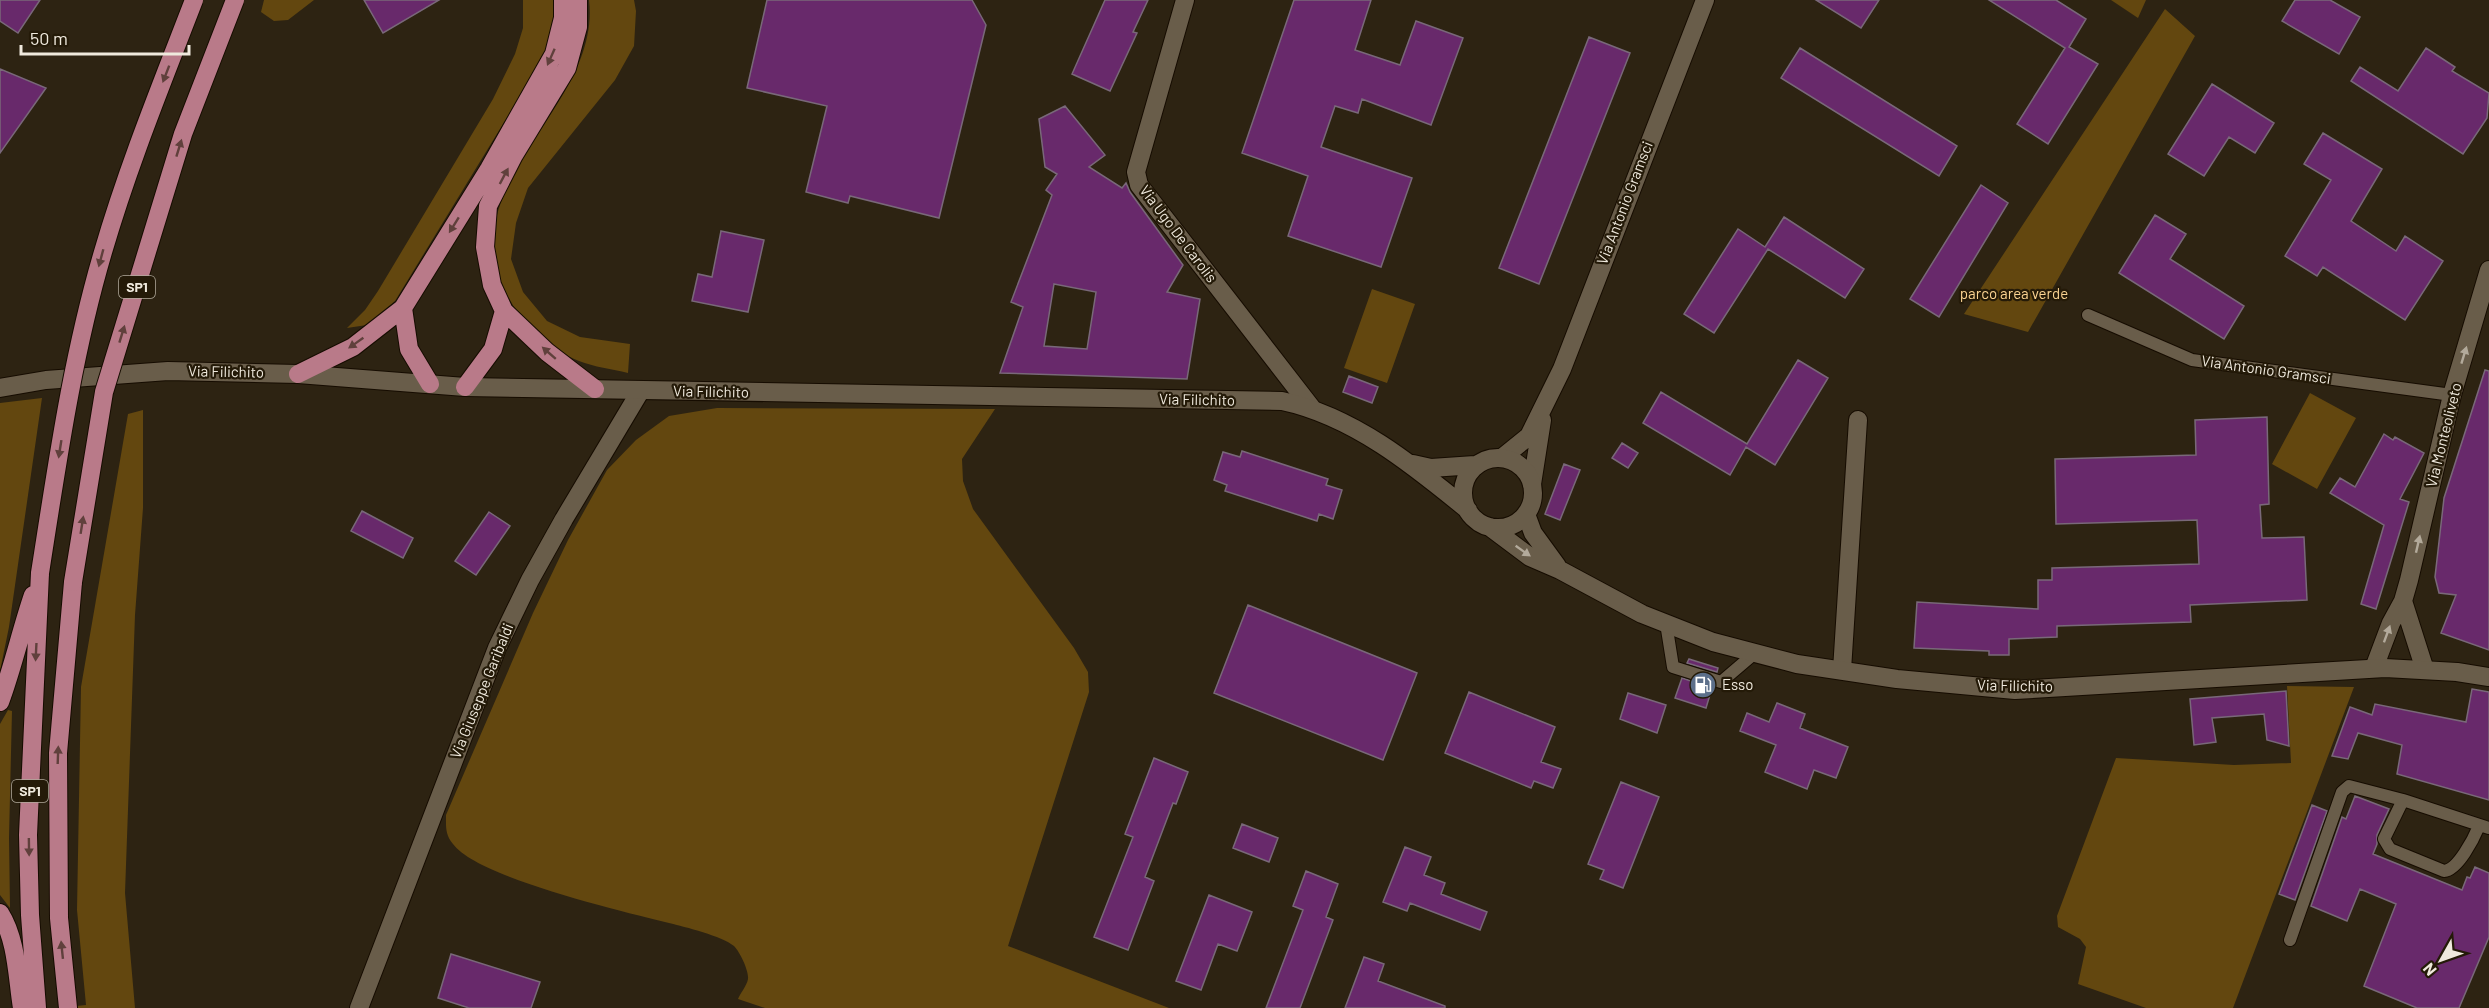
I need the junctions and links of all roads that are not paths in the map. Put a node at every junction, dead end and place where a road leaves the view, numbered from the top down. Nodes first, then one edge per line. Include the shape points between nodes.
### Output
1 (194, 0) edge
2 (235, 0) edge
3 (241, 0) edge
4 (563, 0) edge
5 (578, 0) edge
6 (1185, 0) edge
7 (1705, 0) edge
8 (224, 28) junction
9 (2489, 270) edge
10 (403, 308) junction
11 (504, 311) junction
12 (2483, 311) edge
13 (2088, 315) dead end
14 (298, 374) junction
15 (430, 384) junction
16 (465, 387) junction
17 (0, 388) edge
18 (595, 389) junction
19 (641, 390) junction
20 (2452, 395) junction
21 (1545, 406) junction
22 (1311, 407) junction
23 (1858, 420) dead end
24 (1503, 458) junction
25 (1409, 463) junction
26 (1475, 465) junction
27 (1532, 483) junction
28 (1468, 510) junction
29 (1526, 514) junction
30 (1490, 527) junction
31 (1560, 570) junction
32 (40, 573) junction
33 (2403, 601) junction
34 (1666, 623) junction
35 (1755, 653) junction
36 (2374, 668) junction
37 (1842, 670) junction
38 (2425, 670) junction
39 (2489, 677) edge
40 (0, 702) edge
41 (2403, 800) junction
42 (2484, 827) edge
43 (0, 913) edge
44 (2290, 940) dead end
45 (22, 1008) edge
46 (38, 1008) edge
47 (68, 1008) edge
48 (359, 1008) edge

1 -> 32 highway, SP1, bridge via 103,251 73,368
2 - 8 highway, SP1, bridge
3 - 8 highway, bridge
4 -> 10 highway via 554,54
11 -> 5 highway via 492,285 485,247 488,206 567,68 578,27
6 - 22 street, Via Ugo De Carolis via 1136,172 1139,185
7 - 21 street, Via Antonio Gramsci
47 -> 8 highway, SP1, bridge via 59,918 58,775 73,582 104,392 183,134
9 - 12 street, Via Monteoliveto
10 -> 14 highway via 353,347
10 - 15 highway via 409,349
11 - 16 highway via 493,349
18 -> 11 highway
20 -> 12 street, Via Monteoliveto
13 - 20 lane, Via Antonio Gramsci via 2192,360
14 - 15 street, Via Filichito
14 - 17 street, Via Filichito via 168,371 46,380
15 - 16 street, Via Filichito
16 - 18 street, Via Filichito
18 - 19 street, Via Filichito
19 - 22 street, Via Filichito via 1282,401
19 - 48 street, Via Giuseppe Garibaldi via 564,519 497,648
33 -> 20 street, Via Monteoliveto
21 - 24 street, Via Antonio Gramsci via 1529,436
21 - 27 street, Via Antonio Gramsci
22 - 25 street, Via Filichito
23 - 37 street
24 - 26 street
24 - 27 street via 1521,465
25 - 26 street, Via Filichito via 1431,468
25 - 28 street, Via Filichito
26 - 28 street via 1463,486
27 - 29 street via 1533,499
28 - 30 street via 1476,520
29 - 30 street via 1514,524
29 - 31 street, Via Filichito via 1533,533
30 -> 31 street, Via Filichito via 1530,556
31 - 34 street, Via Filichito via 1608,598
32 - 40 highway, SP1
32 -> 46 highway, SP1 via 28,835
36 -> 33 street, Via Monteoliveto
33 - 38 street
34 - 35 street, Via Filichito
34 - 35 lane via 1673,667 1720,682
35 - 37 street, Via Filichito
36 - 37 street, Via Filichito via 2016,690
36 - 38 street, Via Filichito
38 - 39 street, Via Filichito
41 - 42 lane
41 - 42 lane via 2385,844 2444,871 2454,867
41 - 44 lane via 2355,786 2342,792
43 - 45 highway via 14,953

